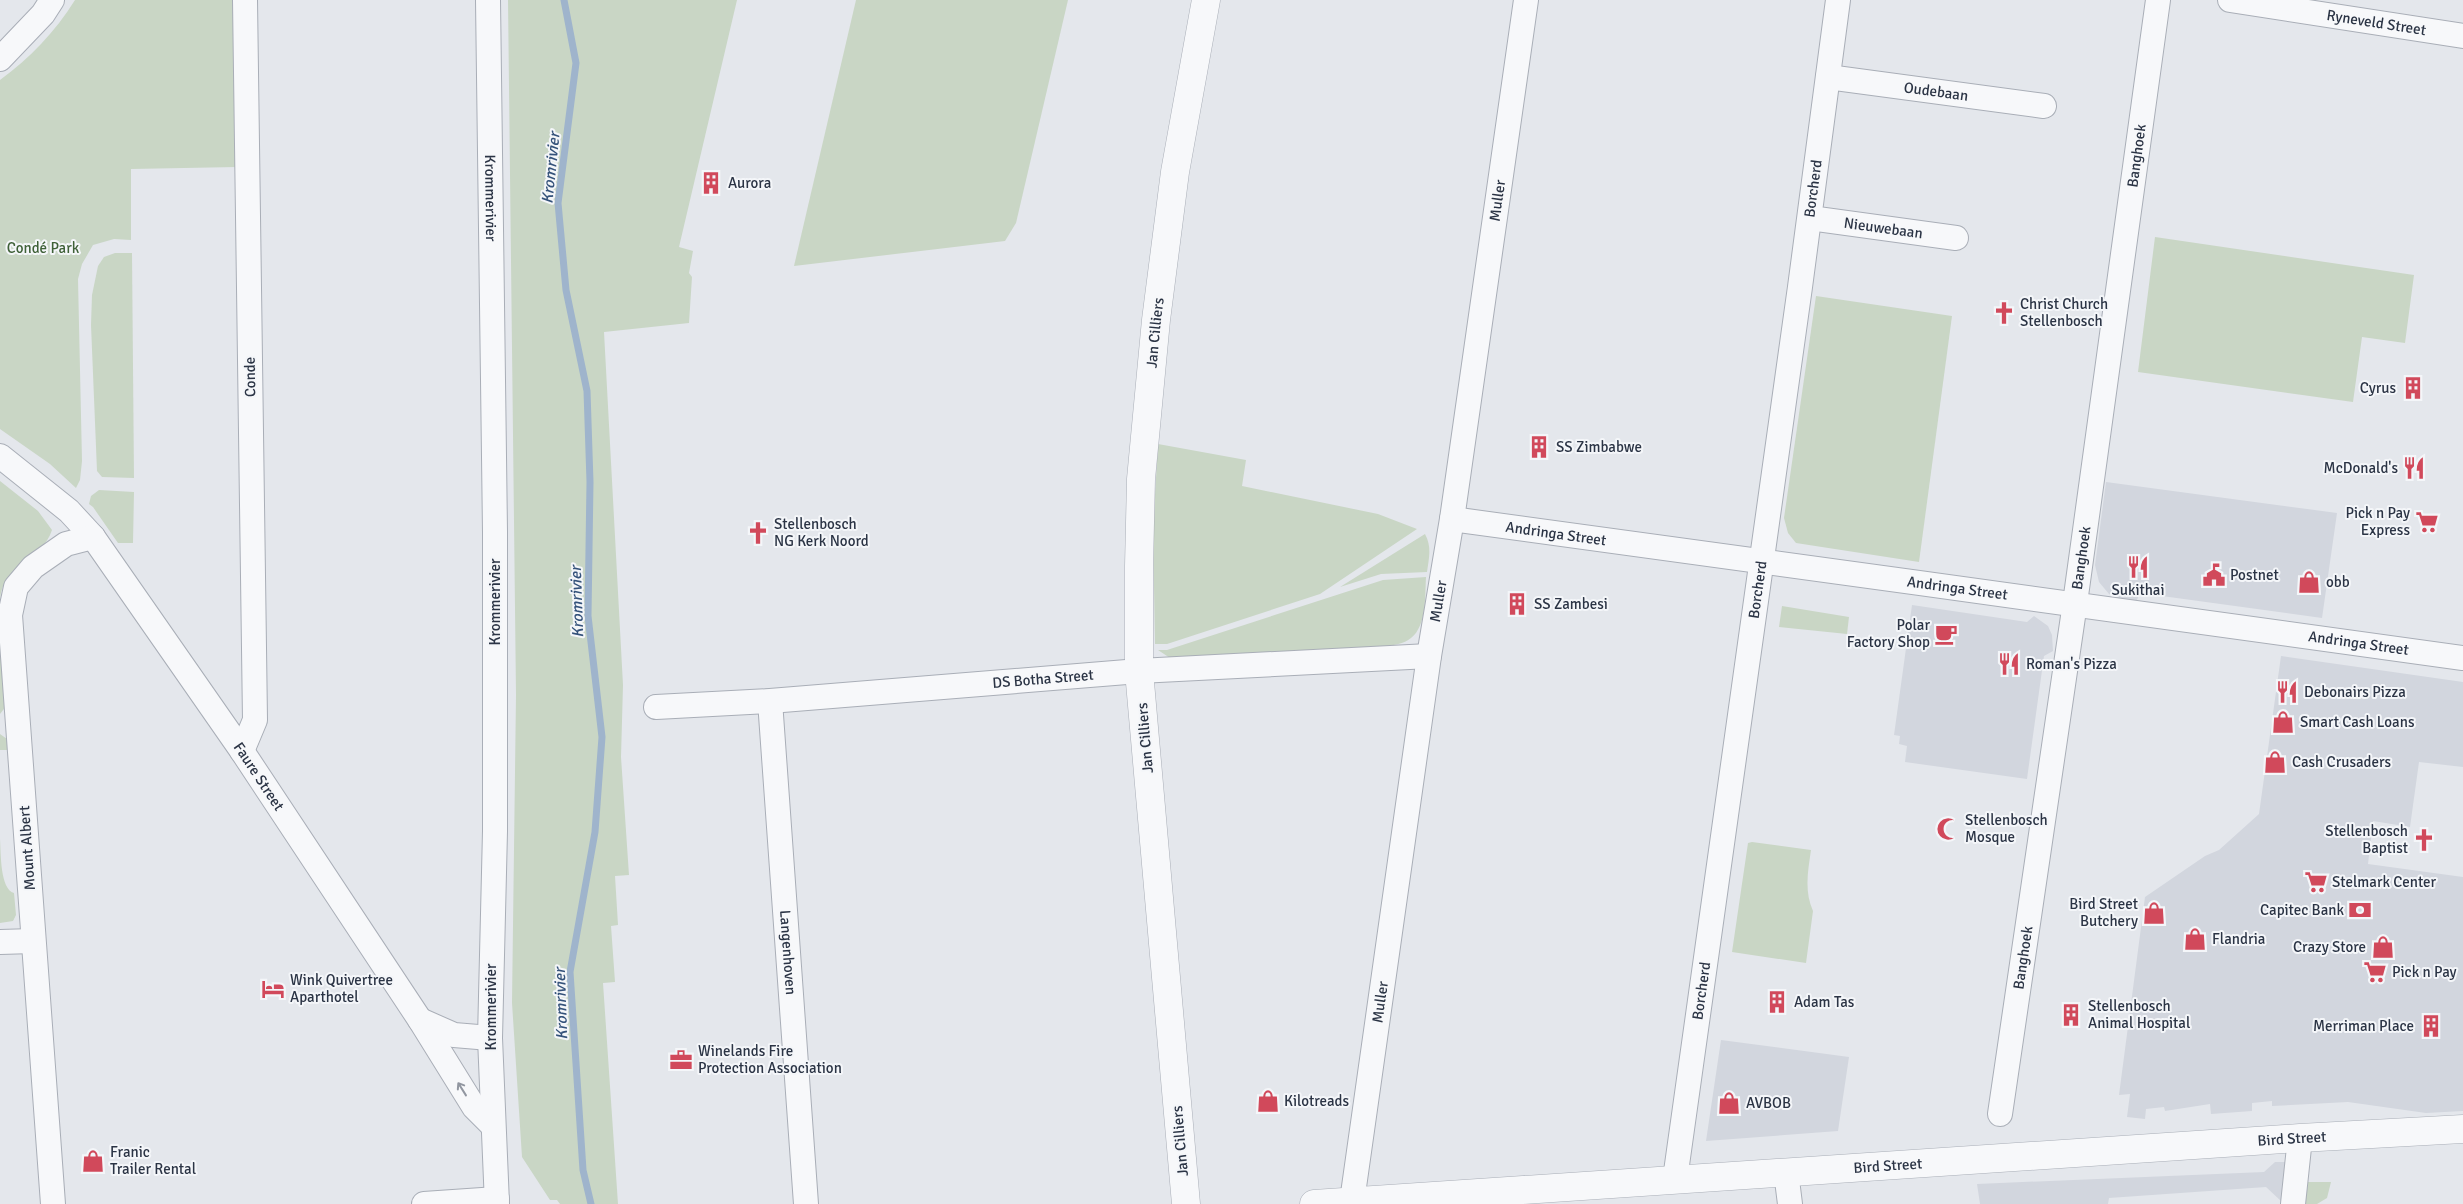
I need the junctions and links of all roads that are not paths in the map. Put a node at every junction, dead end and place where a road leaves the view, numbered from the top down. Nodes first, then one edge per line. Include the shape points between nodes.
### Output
1 (52, 0) edge
2 (245, 0) edge
3 (488, 0) edge
4 (1206, 0) edge
5 (1225, 0) edge
6 (1526, 0) edge
7 (1838, 0) edge
8 (2158, 0) edge
9 (2230, 0) edge
10 (2463, 36) edge
11 (0, 59) edge
12 (1828, 77) junction
13 (2044, 106) dead end
14 (1810, 218) junction
15 (1956, 238) dead end
16 (1164, 271) junction
17 (0, 456) edge
18 (1452, 519) junction
19 (93, 537) junction
20 (1760, 563) junction
21 (2075, 603) junction
22 (1429, 656) junction
23 (2463, 658) edge
24 (1139, 671) junction
25 (770, 701) junction
26 (656, 707) dead end
27 (242, 751) junction
28 (33, 941) junction
29 (0, 942) edge
30 (420, 1020) junction
31 (490, 1038) junction
32 (2000, 1114) dead end
33 (493, 1126) junction
34 (2463, 1130) edge
35 (2300, 1138) junction
36 (1786, 1172) junction
37 (1675, 1179) junction
38 (1457, 1199) edge
39 (497, 1201) edge
40 (1352, 1201) junction
41 (53, 1204) edge
42 (424, 1204) edge
43 (806, 1204) edge
44 (1186, 1204) edge
45 (1314, 1204) edge
46 (1790, 1204) edge
47 (2293, 1204) edge

1 - 11 street via 43,14
2 - 27 street, Conde via 256,720
3 - 31 street, Krommerivier via 496,831
4 - 16 street, Jan Cilliers via 1175,172
5 - 16 street, Jan Cilliers
6 - 18 street, Muller
7 - 12 street, Borcherd
8 - 21 street, Banghoek
9 - 10 street, Ryneveld Street
12 - 13 street, Oudebaan
12 - 14 street, Borcherd
14 - 15 street, Nieuwebaan
14 - 20 street, Borcherd
16 - 24 street, Jan Cilliers via 1156,320 1141,479
17 - 19 street, Faure Street via 69,511
18 - 20 street, Andringa Street
18 - 22 street, Muller
19 - 27 street, Faure Street
19 - 28 street, Mount Albert via 66,544 33,567 16,587 10,615
20 - 21 street, Andringa Street
20 - 37 street, Borcherd
21 - 23 street, Andringa Street
21 - 32 street, Banghoek
22 - 24 street, DS Botha Street
22 - 40 street, Muller
24 - 25 street, DS Botha Street
24 - 44 street, Jan Cilliers
25 - 26 street, DS Botha Street
25 - 43 street, Langenhoven
27 - 30 street, Faure Street
28 - 29 street
28 - 41 street, Mount Albert
30 - 31 street via 454,1035
33 -> 30 street, Faure Street via 474,1107
31 - 33 street, Krommerivier
33 - 39 street, Krommerivier
34 - 35 street, Bird Street
35 - 36 street, Bird Street
35 - 47 street
36 - 37 street, Bird Street
36 - 46 street
37 - 38 street, Bird Street
38 - 40 street, Bird Street
39 - 42 street
40 - 45 street, Bird Street

